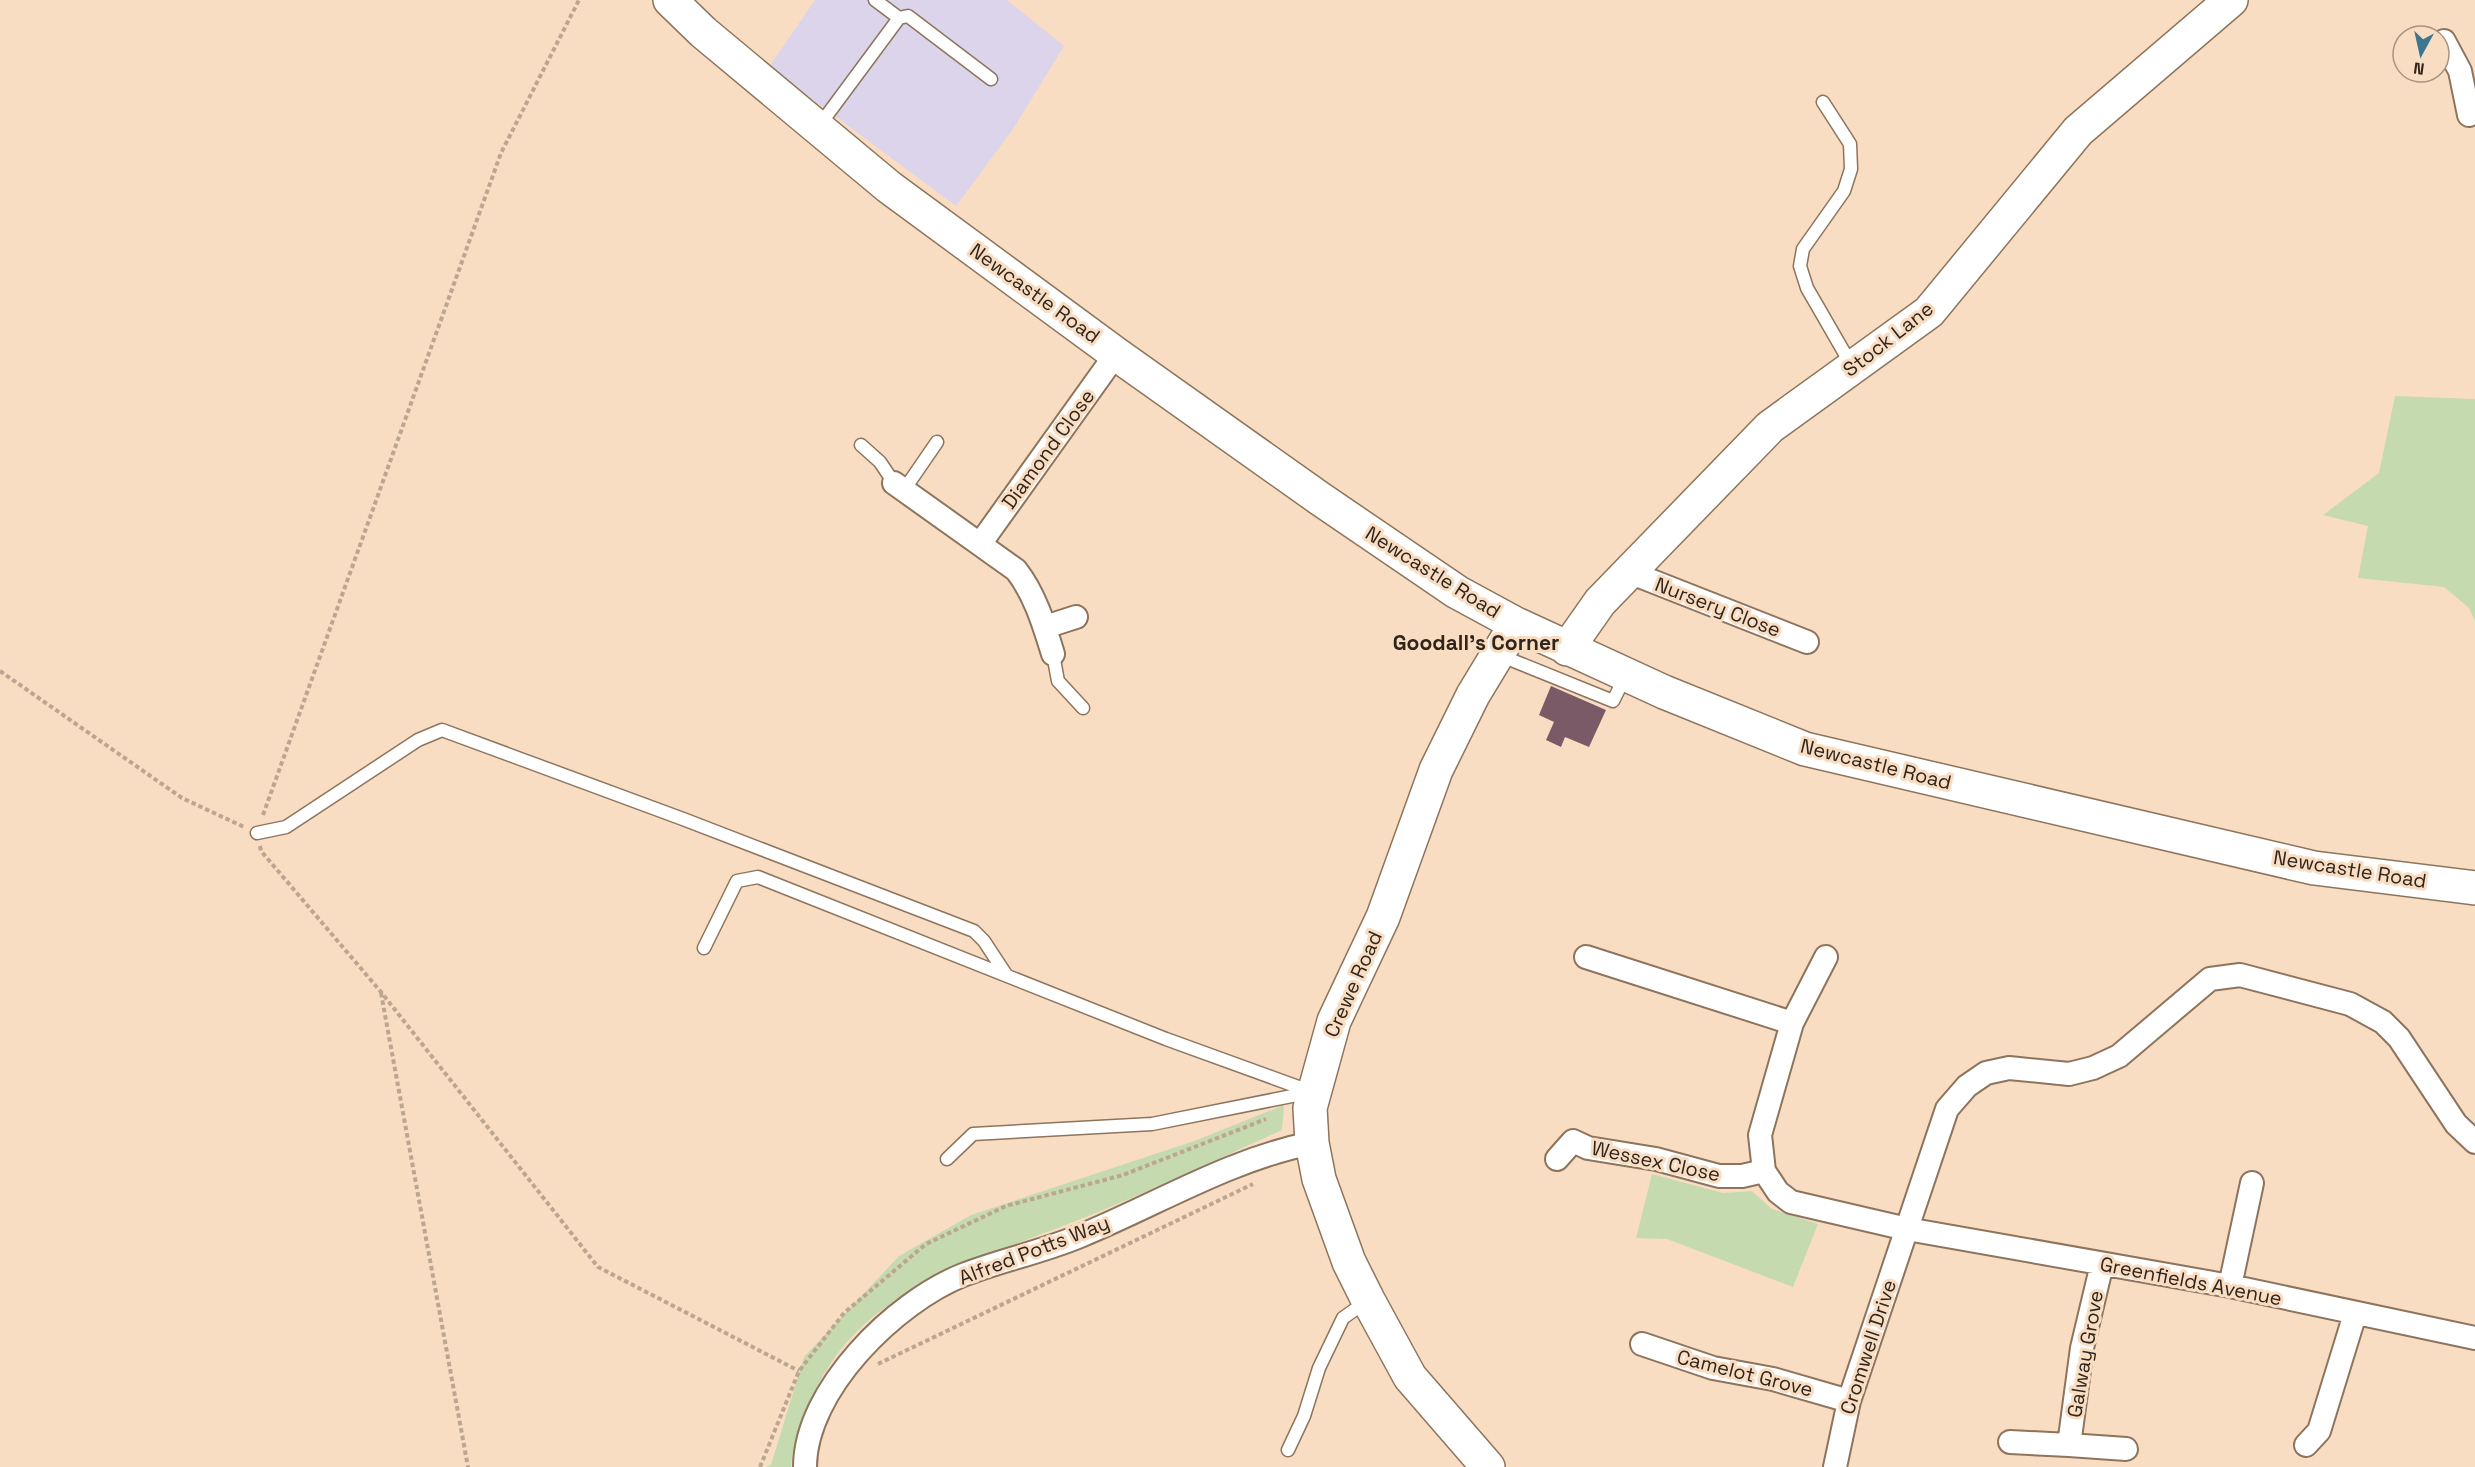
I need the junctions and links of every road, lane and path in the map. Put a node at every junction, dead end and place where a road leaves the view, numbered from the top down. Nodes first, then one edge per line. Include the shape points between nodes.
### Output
1 (579, 0) edge
2 (670, 0) edge
3 (875, 0) edge
4 (2231, 0) edge
5 (899, 18) junction
6 (2451, 50) edge
7 (2467, 69) edge
8 (991, 79) dead end
9 (1823, 102) dead end
10 (2469, 115) dead end
11 (818, 127) junction
12 (1116, 354) junction
13 (1853, 367) junction
14 (937, 442) dead end
15 (861, 445) dead end
16 (899, 486) junction
17 (980, 544) junction
18 (1629, 572) junction
19 (1076, 617) dead end
20 (1516, 624) junction
21 (1045, 627) junction
22 (1808, 642) dead end
23 (1568, 649) junction
24 (1053, 654) joint
25 (1497, 654) junction
26 (0, 671) edge
27 (1626, 676) junction
28 (1083, 708) dead end
29 (257, 833) junction
30 (2475, 888) edge
31 (704, 948) dead end
32 (1586, 957) dead end
33 (1826, 957) dead end
34 (1007, 976) junction
35 (381, 992) junction
36 (1792, 1023) junction
37 (1313, 1092) junction
38 (1268, 1118) dead end
39 (2475, 1142) edge
40 (1312, 1143) junction
41 (1557, 1159) dead end
42 (947, 1160) dead end
43 (1764, 1171) junction
44 (1260, 1181) dead end
45 (2252, 1183) dead end
46 (1907, 1229) junction
47 (2102, 1264) junction
48 (2230, 1286) junction
49 (1368, 1300) junction
50 (2355, 1314) junction
51 (2475, 1338) edge
52 (1642, 1344) dead end
53 (874, 1365) dead end
54 (799, 1371) junction
55 (1849, 1401) junction
56 (2010, 1442) dead end
57 (2069, 1445) junction
58 (2306, 1445) dead end
59 (2126, 1449) dead end
60 (1288, 1450) dead end
61 (468, 1467) edge
62 (760, 1467) edge
63 (806, 1467) edge
64 (1488, 1467) edge
65 (1835, 1467) edge

1 - 29 path via 501,153
2 - 11 street, Newcastle Road
3 - 5 lane
4 - 13 street, Stock Lane via 2078,131 1929,312
5 - 8 lane via 908,16
5 - 11 lane
6 - 7 street
7 - 10 street
9 - 13 lane via 1850,144 1851,169 1844,191 1803,249 1800,266 1807,288
11 - 12 street, Newcastle Road via 889,187
12 - 17 street, Diamond Close
12 - 20 street, Newcastle Road via 1409,560
13 - 18 street, Stock Lane via 1770,427
14 - 16 lane
15 - 16 lane
16 - 17 street
17 - 21 street via 1016,570 1026,583
18 - 22 street, Nursery Close
18 - 23 street, Stock Lane via 1587,618
19 - 21 street
20 - 23 street, Newcastle Road
20 - 25 street, Crewe Road
21 - 24 street
23 - 27 street, Newcastle Road
24 - 28 lane via 1059,681
25 - 27 lane via 1613,701
25 - 37 street, Crewe Road via 1436,770 1383,918 1334,1021
26 - 29 path via 182,798
27 - 30 street, Newcastle Road via 1805,749 2314,868
29 - 34 lane via 286,827 418,740 442,730 974,932
29 - 35 path via 261,851
31 - 34 lane via 736,881 758,877
32 - 36 street
33 - 36 street
34 - 37 lane
35 - 54 path via 598,1268
35 - 61 path
36 - 43 street via 1760,1135
37 - 40 street, Crewe Road
37 - 42 lane via 1152,1124 973,1134
38 - 54 path via 1123,1175 1006,1206 926,1244 844,1313
39 - 46 street, Cromwell Drive via 2456,1124 2399,1038 2383,1022 2350,1004 2240,975 2210,979 2119,1056 2093,1068 2069,1074 2008,1068 1986,1073 1967,1086 1947,1109
40 - 49 street, Crewe Road via 1319,1179 1337,1230
40 - 63 street, Alfred Potts Way via 1206,1176 1079,1237 961,1276 898,1313 866,1344 833,1387 818,1413
41 - 43 street, Wessex Close via 1573,1141 1588,1148 1656,1159 1719,1176
43 - 46 street via 1778,1192 1791,1202
44 - 53 path
45 - 48 street
46 - 47 street, Greenfields Avenue
46 - 55 street, Cromwell Drive
47 - 48 street, Greenfields Avenue
47 - 57 street, Galway Grove via 2082,1347
48 - 50 street, Greenfields Avenue
49 - 60 lane via 1343,1318
49 - 64 street, Crewe Road via 1410,1377
50 - 51 street, Greenfields Avenue
50 - 58 street via 2319,1431
52 - 55 street, Camelot Grove via 1713,1368 1773,1379
54 - 62 path
55 - 65 street, Cromwell Drive
56 - 57 street, Galway Grove
57 - 59 street, Galway Grove

